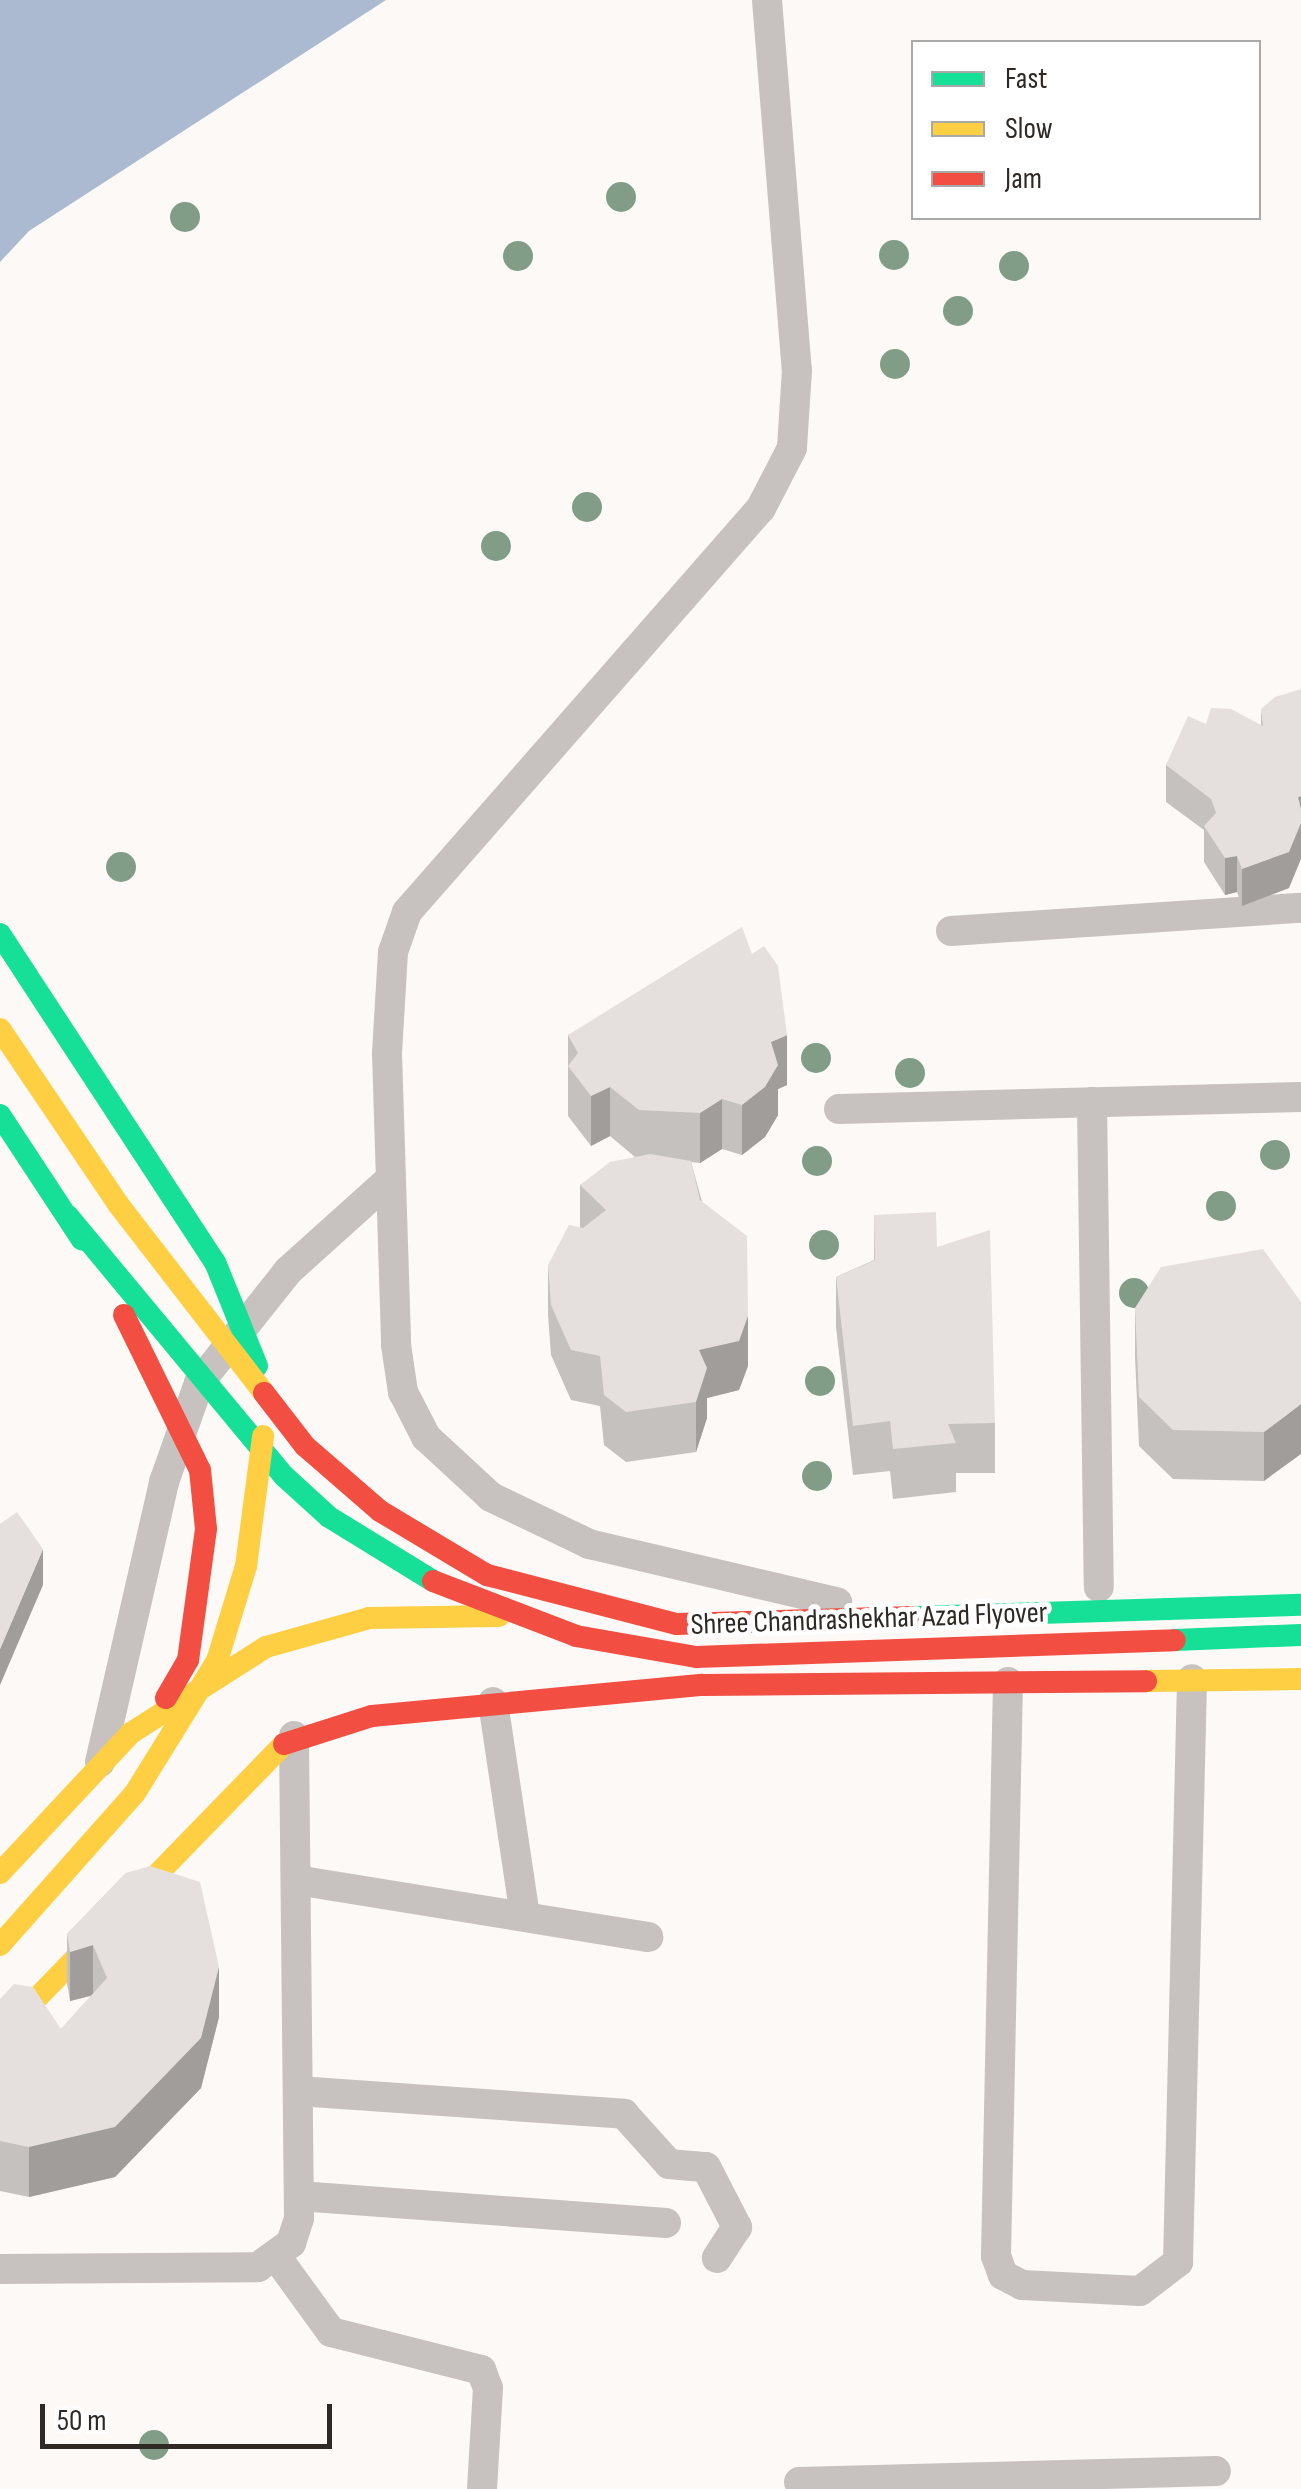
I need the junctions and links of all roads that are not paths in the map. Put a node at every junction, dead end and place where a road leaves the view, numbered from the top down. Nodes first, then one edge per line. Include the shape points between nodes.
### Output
1 (767, 0) edge
2 (1301, 908) edge
3 (952, 932) dead end
4 (0, 934) edge
5 (0, 1030) edge
6 (1301, 1097) edge
7 (1092, 1102) junction
8 (839, 1108) dead end
9 (0, 1115) edge
10 (390, 1179) junction
11 (68, 1216) junction
12 (1301, 1581) edge
13 (1099, 1587) junction
14 (837, 1602) junction
15 (1301, 1605) edge
16 (1301, 1635) edge
17 (1301, 1678) edge
18 (1192, 1679) junction
19 (1008, 1682) junction
20 (494, 1702) junction
21 (294, 1736) junction
22 (99, 1766) junction
23 (0, 1873) edge
24 (296, 1880) junction
25 (0, 1908) edge
26 (524, 1917) junction
27 (648, 1937) dead end
28 (0, 1945) edge
29 (0, 2036) edge
30 (298, 2091) junction
31 (299, 2196) junction
32 (666, 2223) dead end
33 (717, 2258) dead end
34 (278, 2259) junction
35 (0, 2268) edge
36 (1216, 2470) dead end
37 (800, 2482) dead end
38 (995, 2483) edge
39 (482, 2489) edge

1 - 10 street via 798,370 792,448 761,508 406,912 390,1002
2 - 3 street
4 - 28 main road via 214,1262 259,1370 264,1430 246,1566 217,1662 135,1792
5 - 15 main road, Shree Chandrashekhar Azad Flyover via 118,1204 305,1446 393,1520 487,1575 677,1624
6 - 7 street
7 - 8 street
7 - 13 street
9 - 11 main road
10 - 14 street via 404,1392 449,1465 491,1497 589,1544
10 - 22 street via 288,1271 199,1383 164,1482
11 - 16 main road, Shree Chandrashekhar Azad Flyover via 284,1476 330,1517 426,1578 576,1636 696,1658
11 - 25 main road via 200,1470 205,1586 188,1660 138,1747
12 - 13 main road
13 - 14 main road
14 - 22 main road via 335,1623 266,1647 130,1733
17 - 18 main road
18 - 19 main road
18 - 19 street via 1178,2262 1140,2291 1022,2285 1003,2275 996,2256
19 - 20 main road via 703,1684
20 - 21 main road
20 - 26 street
21 - 24 street
21 - 29 main road via 237,1783
22 - 23 main road
24 - 26 street
24 - 30 street
26 - 27 street
30 - 31 street
30 - 33 street via 624,2114 669,2164 706,2167 738,2228
31 - 32 street
31 - 34 street via 291,2243
34 - 35 street via 258,2268
34 - 39 street via 331,2332 481,2370 488,2388
36 - 38 street
37 - 38 street

